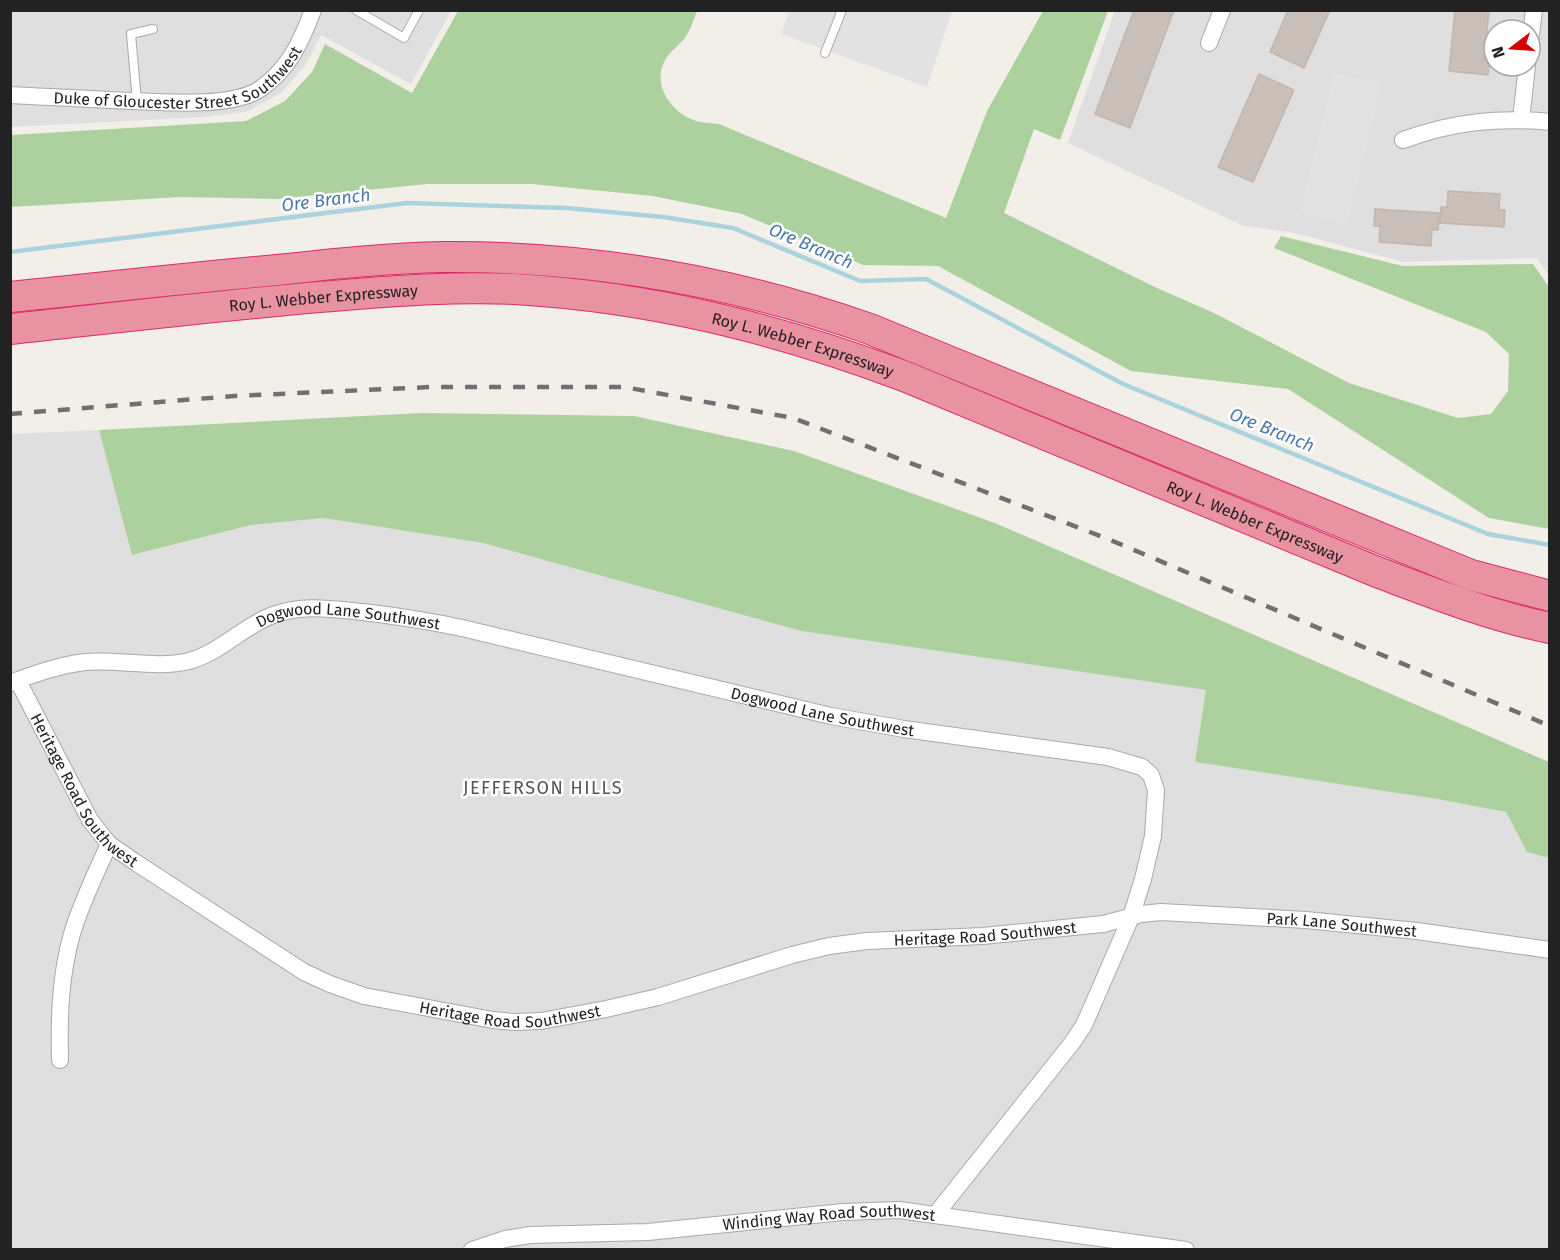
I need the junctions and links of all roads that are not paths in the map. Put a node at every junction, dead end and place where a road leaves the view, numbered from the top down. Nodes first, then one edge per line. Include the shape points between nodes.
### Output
1 (313, 10) edge
2 (356, 10) edge
3 (419, 10) edge
4 (842, 10) edge
5 (1222, 10) edge
6 (153, 29) dead end
7 (1209, 43) dead end
8 (825, 53) dead end
9 (1526, 78) edge
10 (10, 95) edge
11 (137, 101) junction
12 (1521, 120) junction
13 (1550, 122) edge
14 (1403, 140) dead end
15 (10, 297) edge
16 (10, 329) edge
17 (1550, 596) edge
18 (1550, 628) edge
19 (14, 682) edge
20 (110, 843) junction
21 (1131, 917) junction
22 (1550, 950) edge
23 (60, 1060) dead end
24 (936, 1214) junction
25 (617, 1241) edge
26 (472, 1250) edge
27 (1186, 1250) edge

1 - 11 street, Duke of Gloucester Street Southwest via 287,65 259,90 226,100
2 - 3 lane via 404,38
4 - 8 lane
5 - 7 street
6 - 11 lane via 131,34
9 - 12 street
10 - 11 street, Duke of Gloucester Street Southwest
12 - 13 street
12 - 14 street via 1458,124
15 - 17 highway, Roy L. Webber Expressway via 444,257 571,263 684,278 814,309 870,329 1471,575
16 - 18 highway, Roy L. Webber Expressway via 276,301 468,289 584,295 702,314 777,332 904,375 1377,572 1452,600
19 - 20 street, Heritage Road Southwest via 90,820
19 - 21 street, Dogwood Lane Southwest via 87,662 190,661 269,616 317,607 462,628 831,716 1115,758 1142,767 1151,775 1156,790 1153,836
20 - 21 street, Heritage Road Southwest via 221,920 330,984 364,996 514,1022 541,1021 658,997 829,946 983,936 1103,924
20 - 23 street via 72,933 60,1007
21 - 22 street, Park Lane Southwest via 1161,912 1305,920
21 - 24 street, Dogwood Lane Southwest via 1072,1043
24 - 25 street, Winding Way Road Southwest via 899,1210 843,1212
24 - 27 street, Winding Way Road Southwest
25 - 26 street, Winding Way Road Southwest via 530,1235

